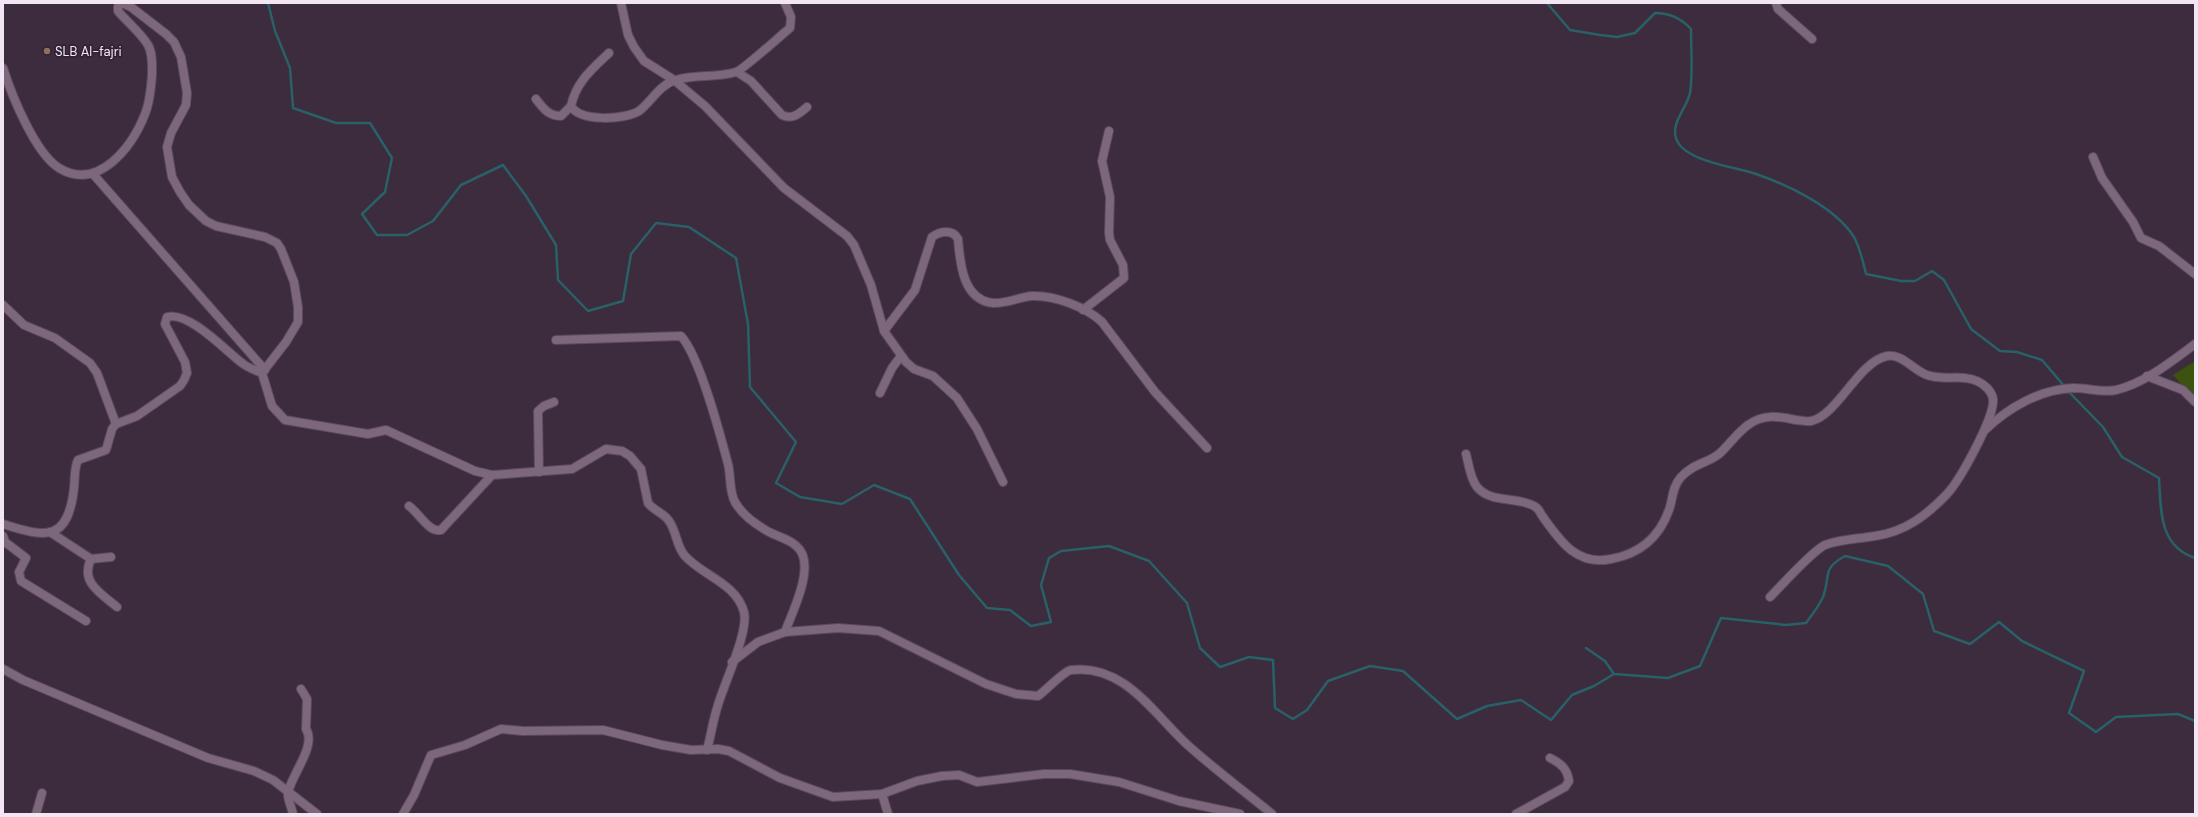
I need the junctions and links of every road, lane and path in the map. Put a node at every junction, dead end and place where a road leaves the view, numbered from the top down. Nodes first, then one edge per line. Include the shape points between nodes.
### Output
1 (621, 3) edge
2 (785, 3) edge
3 (1776, 3) edge
4 (1812, 38) dead end
5 (609, 53) dead end
6 (3, 68) edge
7 (737, 72) junction
8 (674, 80) junction
9 (536, 99) dead end
10 (571, 106) junction
11 (807, 108) dead end
12 (1109, 131) dead end
13 (2093, 157) dead end
14 (93, 174) junction
15 (2195, 274) edge
16 (3, 305) edge
17 (1083, 310) junction
18 (884, 331) junction
19 (556, 340) dead end
20 (2195, 344) edge
21 (902, 356) junction
22 (263, 371) junction
23 (2147, 376) junction
24 (880, 393) dead end
25 (554, 402) dead end
26 (2195, 402) edge
27 (116, 424) junction
28 (1983, 432) junction
29 (1207, 448) dead end
30 (1466, 454) dead end
31 (539, 472) junction
32 (492, 475) junction
33 (1003, 482) dead end
34 (408, 506) dead end
35 (3, 524) edge
36 (50, 532) junction
37 (3, 536) edge
38 (111, 557) dead end
39 (91, 559) junction
40 (1770, 597) dead end
41 (117, 607) dead end
42 (86, 621) dead end
43 (785, 632) junction
44 (732, 662) junction
45 (3, 669) edge
46 (302, 689) dead end
47 (707, 750) junction
48 (1550, 758) dead end
49 (42, 793) dead end
50 (288, 793) junction
51 (882, 794) junction
52 (36, 814) edge
53 (293, 814) edge
54 (317, 814) edge
55 (403, 814) edge
56 (888, 814) edge
57 (1240, 814) edge
58 (1272, 814) edge
59 (1516, 814) edge

1 - 8 street via 628,35 634,48 644,61
2 - 7 street via 791,17 790,28
3 - 4 street via 1778,9
5 - 10 street via 578,85
6 - 14 street via 20,111 44,154 61,169 78,174
7 - 8 street
7 - 11 street via 751,81 782,115 796,116
8 - 10 street via 649,99 640,110 629,115 586,117 575,112
8 - 18 street via 705,106 784,188 851,241 871,286
9 - 10 street via 554,116 561,116
12 - 17 street via 1102,161 1110,196 1109,233 1123,265 1124,278
13 - 15 street via 2102,178 2133,222 2141,238 2159,246
14 - 22 street
14 - 22 street via 118,158 136,132 145,115 151,87 151,54 148,45 118,11 118,6 122,3 131,7 170,38 181,57 187,93 186,105 171,133 167,147 172,177 180,192 206,221 216,226 272,240 281,249 286,261 296,291 298,322
16 - 27 street via 24,324 55,338 90,362 97,373
17 - 18 street via 1035,296 995,303 980,298 971,289 964,274 960,262 958,236 943,232 930,240 915,290
17 - 29 street via 1102,322 1159,397
18 - 21 street
19 - 43 street via 681,336 685,341 698,367 722,442 735,502 764,530 795,544 803,556 801,589
20 - 23 street
21 - 24 street via 892,368
21 - 33 street via 914,369 933,376 957,398 977,429
22 - 27 street via 244,364 190,322 179,317 168,317 165,324 185,362 187,373 184,380 177,388 137,416
22 - 32 street via 272,406 285,420 368,434 386,430 475,471
23 - 26 street via 2183,390
23 - 28 street via 2116,390 2074,388 2035,397 2010,409
25 - 31 street via 538,411
27 - 36 street via 106,450 77,462 69,514 63,524
28 - 30 street via 1993,401 1989,390 1982,384 1973,379 1927,375 1899,358 1886,356 1875,361 1817,419 1806,422 1765,416 1747,426 1718,454 1698,463 1678,479 1664,521 1646,545 1629,555 1594,561 1574,554 1536,506 1499,498 1479,489 1471,474
28 - 40 street via 1960,477 1949,492 1919,520 1893,532 1854,538 1820,548
31 - 32 street
31 - 44 street via 572,469 606,449 622,451 634,460 643,472 648,503 668,520 682,553 690,562 722,583 740,604 745,625
32 - 34 street via 441,530 431,529 420,515
35 - 36 street via 36,534
36 - 39 street
37 - 42 street via 5,542 26,558 19,572 21,581
38 - 39 street
39 - 41 street via 87,570 90,581
43 - 44 street via 758,642
43 - 58 street via 838,628 879,630 986,684 1028,696 1038,696 1069,670 1087,670 1111,676 1139,695 1190,747
44 - 47 street
45 - 50 street via 208,758 254,771 273,780
46 - 50 street via 307,699 308,747
47 - 51 street via 718,749 737,753 780,778 828,796
47 - 55 street via 662,745 603,730 501,729 465,746 431,756
48 - 59 street via 1561,764 1568,773 1569,781 1565,787
49 - 52 street
50 - 53 street
50 - 54 street
51 - 56 street
51 - 57 street via 935,777 959,775 977,782 1044,774 1070,774 1125,784 1180,801

